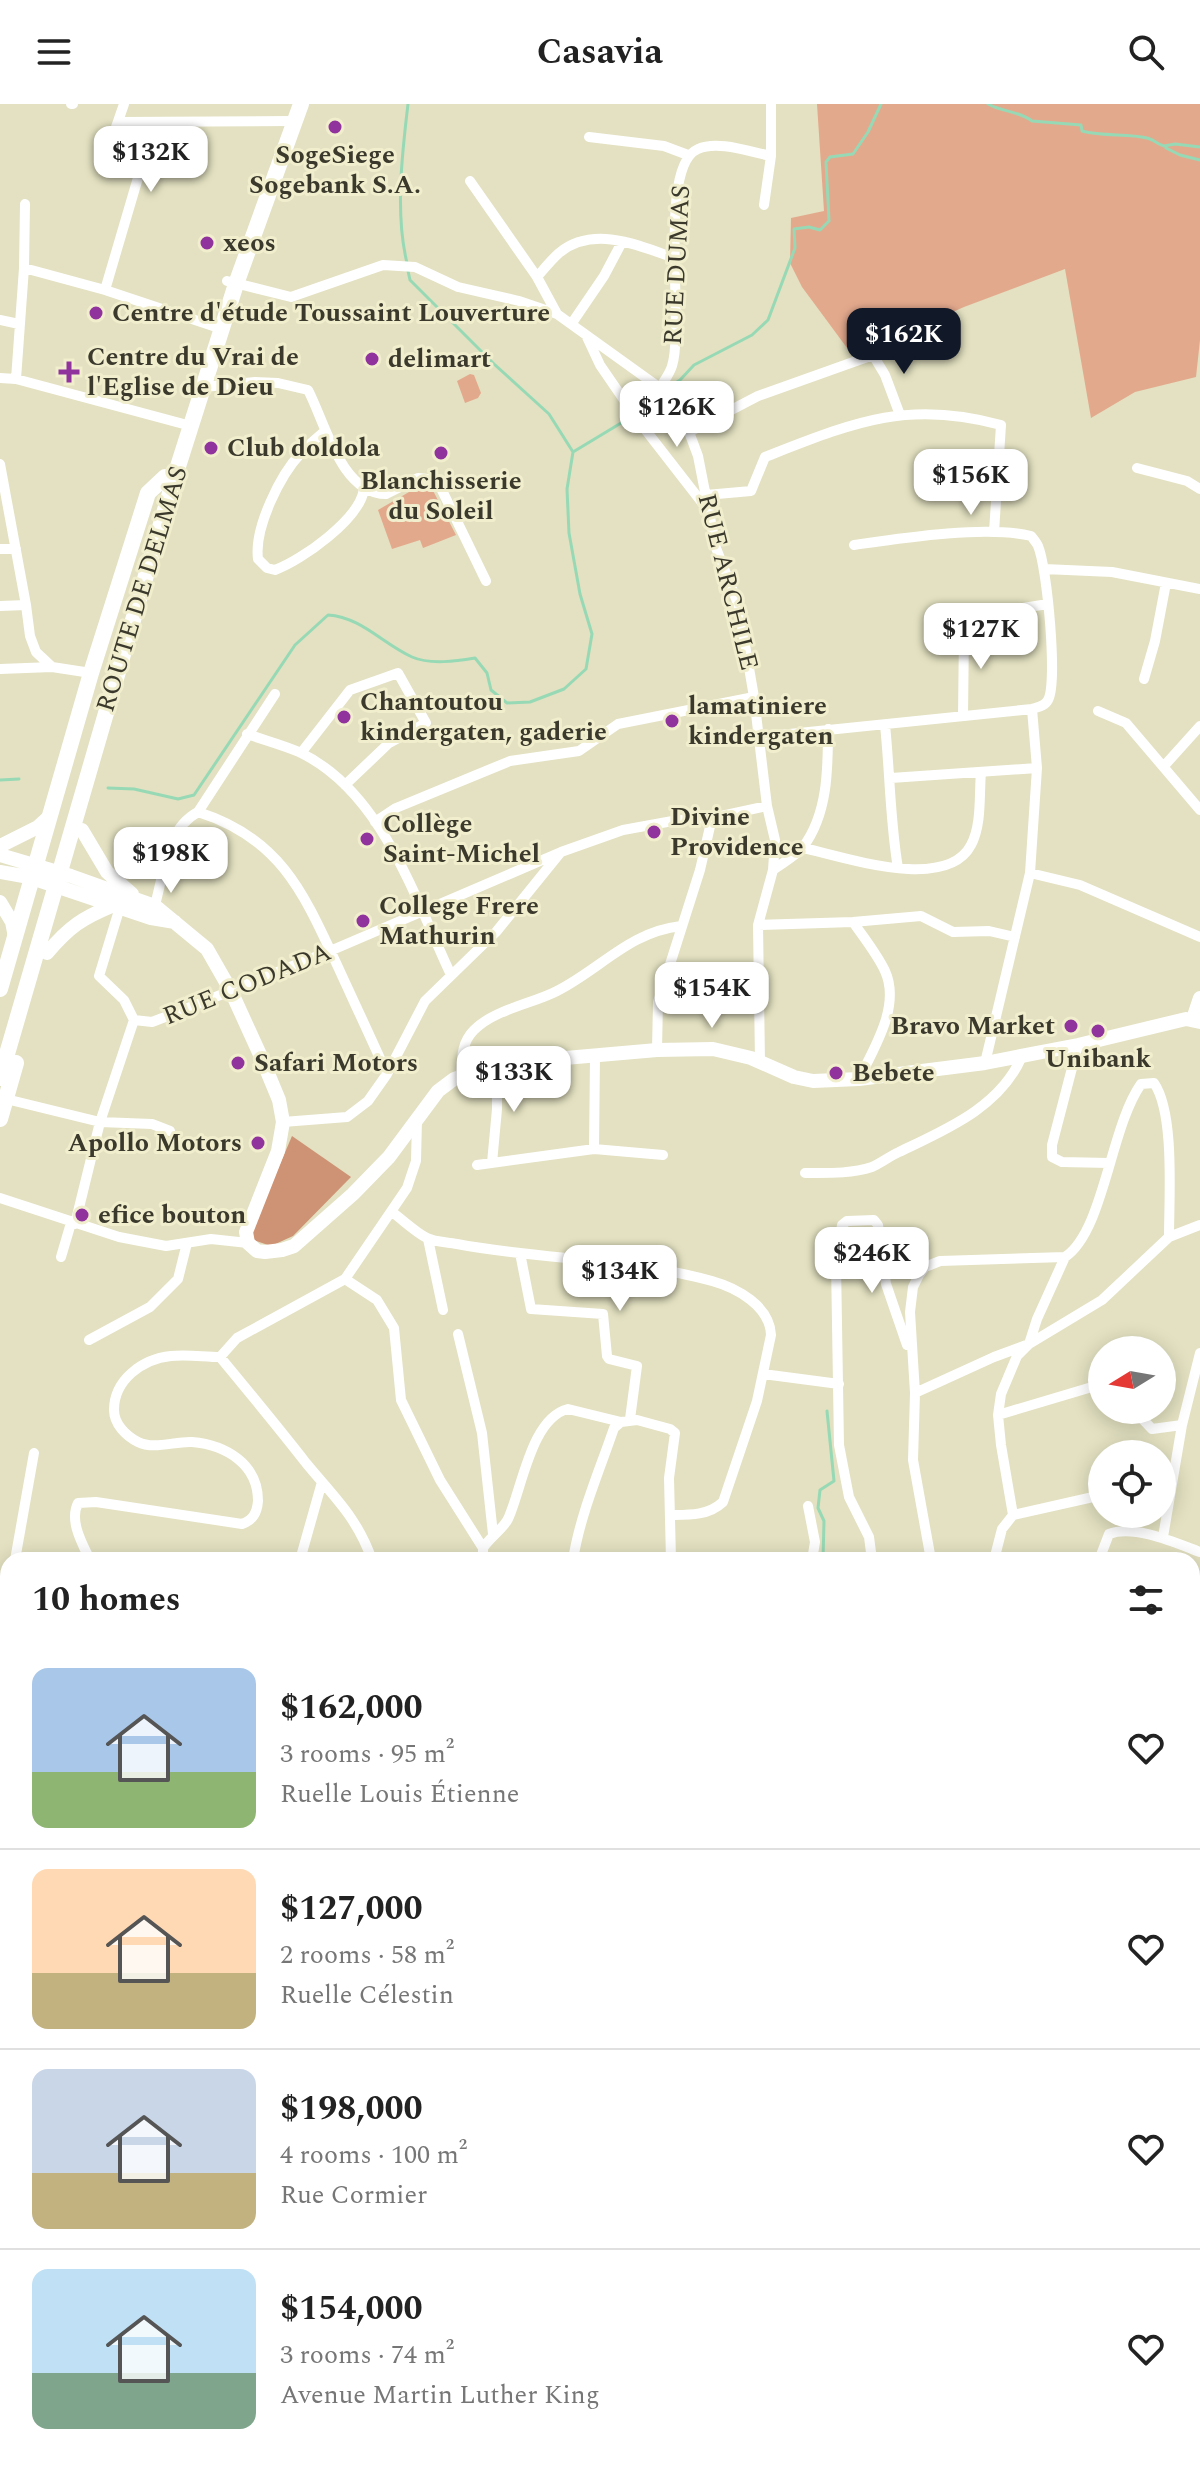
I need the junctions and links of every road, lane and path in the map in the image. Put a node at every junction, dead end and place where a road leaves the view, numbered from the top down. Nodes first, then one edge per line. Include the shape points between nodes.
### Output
1 (124, 104) edge
2 (290, 104) edge
3 (301, 104) edge
4 (771, 104) edge
5 (289, 121) junction
6 (118, 122) junction
7 (589, 137) dead end
8 (688, 155) junction
9 (771, 156) junction
10 (470, 181) dead end
11 (25, 204) dead end
12 (764, 205) dead end
13 (622, 242) junction
14 (674, 258) junction
15 (24, 268) junction
16 (537, 277) junction
17 (232, 282) junction
18 (105, 290) junction
19 (557, 314) junction
20 (0, 320) edge
21 (572, 323) junction
22 (19, 324) junction
23 (218, 328) junction
24 (585, 333) junction
25 (0, 378) edge
26 (16, 379) junction
27 (198, 388) junction
28 (663, 391) junction
29 (900, 415) junction
30 (186, 425) junction
31 (325, 431) junction
32 (689, 432) junction
33 (0, 464) edge
34 (1137, 468) dead end
35 (170, 478) junction
36 (364, 489) junction
37 (1200, 489) edge
38 (706, 495) junction
39 (707, 509) junction
40 (994, 532) junction
41 (854, 545) dead end
42 (0, 549) edge
43 (16, 549) junction
44 (1044, 569) junction
45 (486, 581) dead end
46 (1166, 583) junction
47 (1200, 589) edge
48 (1048, 604) junction
49 (26, 605) junction
50 (0, 606) edge
51 (52, 667) junction
52 (0, 669) edge
53 (104, 675) junction
54 (1144, 679) dead end
55 (275, 694) dead end
56 (754, 697) junction
57 (1032, 709) junction
58 (1098, 711) dead end
59 (963, 716) junction
60 (885, 725) junction
61 (1200, 726) edge
62 (828, 729) junction
63 (247, 734) junction
64 (760, 737) junction
65 (301, 753) junction
66 (1164, 766) junction
67 (1037, 768) junction
68 (981, 772) junction
69 (891, 778) junction
70 (345, 785) junction
71 (767, 806) junction
72 (1200, 810) edge
73 (198, 812) junction
74 (51, 815) junction
75 (712, 818) junction
76 (375, 822) junction
77 (82, 830) junction
78 (0, 846) edge
79 (803, 848) junction
80 (561, 852) junction
81 (0, 855) edge
82 (898, 868) junction
83 (32, 869) junction
84 (773, 870) junction
85 (0, 872) edge
86 (1030, 873) junction
87 (68, 885) junction
88 (0, 902) edge
89 (117, 906) junction
90 (147, 906) junction
91 (421, 912) junction
92 (853, 922) junction
93 (758, 925) junction
94 (681, 926) junction
95 (15, 937) junction
96 (1015, 937) junction
97 (1200, 937) edge
98 (330, 951) junction
99 (47, 953) junction
100 (451, 975) junction
101 (0, 989) edge
102 (231, 991) junction
103 (1200, 998) edge
104 (134, 1020) junction
105 (1196, 1021) edge
106 (1078, 1045) junction
107 (0, 1046) edge
108 (657, 1050) junction
109 (1022, 1056) junction
110 (595, 1057) junction
111 (760, 1062) junction
112 (985, 1063) junction
113 (497, 1064) junction
114 (387, 1074) junction
115 (461, 1076) junction
116 (0, 1078) edge
117 (859, 1079) junction
118 (6, 1099) junction
119 (0, 1119) edge
120 (417, 1120) junction
121 (100, 1122) junction
122 (283, 1122) junction
123 (170, 1131) dead end
124 (594, 1149) junction
125 (663, 1155) dead end
126 (492, 1163) junction
127 (1109, 1163) junction
128 (477, 1165) dead end
129 (805, 1173) dead end
130 (0, 1198) edge
131 (392, 1212) junction
132 (73, 1223) junction
133 (1200, 1225) edge
134 (1169, 1237) junction
135 (428, 1239) junction
136 (187, 1243) junction
137 (248, 1243) junction
138 (520, 1253) junction
139 (61, 1257) dead end
140 (1065, 1257) junction
141 (345, 1279) junction
142 (443, 1310) dead end
143 (458, 1334) dead end
144 (89, 1340) dead end
145 (1029, 1344) junction
146 (1200, 1353) edge
147 (911, 1355) junction
148 (220, 1357) junction
149 (763, 1374) junction
150 (839, 1384) junction
151 (1088, 1388) edge
152 (915, 1393) junction
153 (998, 1415) junction
154 (626, 1421) junction
155 (1147, 1424) edge
156 (1182, 1425) junction
157 (1176, 1449) edge
158 (34, 1453) dead end
159 (322, 1482) junction
160 (1088, 1498) edge
161 (808, 1506) dead end
162 (670, 1515) junction
163 (1013, 1515) junction
164 (1164, 1528) edge
165 (493, 1534) junction
166 (1163, 1537) junction
167 (483, 1548) junction
168 (16, 1552) edge
169 (87, 1552) edge
170 (302, 1552) edge
171 (369, 1552) edge
172 (483, 1552) edge
173 (574, 1552) edge
174 (671, 1552) edge
175 (813, 1552) edge
176 (871, 1552) edge
177 (930, 1552) edge
178 (996, 1552) edge
179 (1102, 1552) edge
180 (1200, 1552) edge

1 - 6 street
2 - 5 main road, ROUTE DE DELMAS
3 - 5 main road, ROUTE DE DELMAS
4 - 9 street
5 - 6 street
5 - 17 main road, ROUTE DE DELMAS
6 - 18 street via 107,158 136,165 140,171
7 - 8 street via 664,146
8 - 9 street, RUE DUMAS via 720,147
8 - 14 street, RUE DUMAS via 677,189
9 - 12 street
10 - 16 street
11 - 15 street
13 - 14 street
13 - 16 street via 579,242
13 - 21 street
14 - 28 street, RUE DUMAS via 676,333
15 - 18 street
15 - 22 street
16 - 19 street
17 - 19 street, RUE ARCHILE via 291,297 383,265 415,267 458,287
17 - 23 main road, ROUTE DE DELMAS
18 - 23 street
19 - 21 street, RUE ARCHILE
20 - 22 street
21 - 24 street, RUE ARCHILE
22 - 26 street
23 - 27 main road, ROUTE DE DELMAS
24 - 28 street, RUE ARCHILE
24 - 39 street via 634,416
25 - 26 street
26 - 30 street
27 - 30 main road, ROUTE DE DELMAS
27 - 31 street via 255,382 308,390
28 - 32 street, RUE ARCHILE
29 - 32 street via 873,355 758,396
29 - 38 street via 862,420 765,457 751,491
29 - 40 street via 967,416 1001,425
30 - 35 main road, ROUTE DE DELMAS
31 - 36 street
31 - 36 street via 282,477 262,529 258,559 275,570 294,561 359,506
32 - 38 street, RUE ARCHILE
33 - 43 street
34 - 37 street
35 - 53 main road, ROUTE DE DELMAS
35 - 53 main road via 148,493
35 - 77 main road via 177,502
36 - 45 street via 386,494 425,476 437,480
38 - 39 street, RUE ARCHILE
39 - 56 street, RUE ARCHILE via 738,604
40 - 41 street
40 - 44 street via 1031,536
42 - 43 street
43 - 49 street
44 - 46 street via 1112,572
44 - 48 street
46 - 47 street
46 - 54 street
48 - 57 street via 1052,676 1048,700
48 - 59 street via 967,619
49 - 50 street
49 - 51 street via 36,652
51 - 52 street
51 - 53 street
53 - 74 main road
53 - 107 main road, ROUTE DE DELMAS
53 - 116 main road, ROUTE DE DELMAS
55 - 63 street
56 - 64 street, RUE ARCHILE
56 - 76 street via 618,724 579,751 510,761 396,808
57 - 59 street
57 - 67 street
58 - 66 street via 1126,723
59 - 60 street
60 - 62 street
60 - 69 street
61 - 66 street
62 - 64 street
62 - 79 street via 828,781
63 - 65 street
63 - 73 street
64 - 71 street, RUE ARCHILE
65 - 70 street
65 - 70 street via 350,690 398,673 426,723 389,743
66 - 72 street
67 - 68 street
67 - 86 street
68 - 69 street
68 - 82 street via 971,847 944,867
69 - 82 street
70 - 76 street
71 - 75 street, RUE CODADA
71 - 84 street, RUE ARCHILE via 775,840
73 - 90 street via 175,834
73 - 98 street via 222,820 275,858 298,885
74 - 78 main road
74 - 83 main road
75 - 80 street, RUE CODADA via 623,830
75 - 94 street
76 - 91 street
77 - 87 main road
77 - 90 main road via 107,872
79 - 82 street
79 - 84 street
80 - 91 street, RUE CODADA
80 - 100 street via 496,932
81 - 83 main road
83 - 85 main road
83 - 87 main road
83 - 95 main road
84 - 93 street, RUE ARCHILE
86 - 96 street
86 - 97 street via 1080,885
87 - 89 main road
87 - 90 main road
87 - 99 main road
88 - 95 main road
89 - 90 main road
89 - 99 main road via 82,918
89 - 104 street via 99,976 124,1000
90 - 102 main road via 207,949
91 - 98 street, RUE CODADA
91 - 100 street
92 - 93 street
92 - 96 street via 921,916 953,932
92 - 117 street via 886,973 890,995 888,1014
93 - 111 street, RUE ARCHILE
94 - 108 street via 658,1002
94 - 115 street via 648,932 559,991 476,1027 466,1040
95 - 101 main road
96 - 112 street
98 - 102 street, RUE CODADA
98 - 114 street
99 - 118 main road
100 - 114 street via 425,1001
102 - 104 street, RUE CODADA via 152,1022
102 - 122 main road via 279,1100
103 - 105 main road
104 - 121 street
105 - 106 main road
106 - 109 main road
106 - 127 street via 1052,1157
108 - 110 main road
108 - 111 main road via 713,1049
109 - 112 main road
109 - 129 street via 997,1093 975,1113 873,1166
110 - 113 main road
110 - 124 street
111 - 117 main road via 813,1081
112 - 117 main road
113 - 115 main road
113 - 126 street
114 - 122 street via 368,1101 347,1117
115 - 120 main road via 438,1091
118 - 119 main road
118 - 121 street
120 - 131 street via 416,1161
120 - 137 main road via 380,1167 294,1246 265,1252
121 - 123 street via 152,1124
121 - 132 street
122 - 137 main road via 278,1151 246,1232
124 - 125 street
124 - 126 street
126 - 128 street
127 - 134 street via 1131,1097 1141,1084 1154,1083 1163,1096 1169,1157
127 - 140 street via 1090,1225 1080,1245
130 - 132 street
131 - 135 street
131 - 141 street
132 - 136 street via 166,1246
132 - 139 street
133 - 134 street
134 - 145 street via 1102,1300
135 - 138 street
135 - 142 street
136 - 137 street
136 - 144 street via 178,1279 150,1307
138 - 149 street via 644,1267 714,1282 746,1297 771,1326
138 - 154 street via 531,1309 603,1314 607,1356 637,1366
140 - 145 street
140 - 147 street via 947,1260 925,1267 913,1287
141 - 148 street via 237,1338
141 - 167 street via 377,1300 394,1328 401,1400 440,1480
143 - 165 street via 482,1433
145 - 152 street
145 - 153 street via 1009,1372
146 - 156 street
147 - 150 street via 886,1284 878,1225 874,1220 852,1220 842,1225 836,1263
147 - 152 street
148 - 159 street
148 - 169 street via 170,1356 147,1363 116,1392 113,1414 121,1430 140,1444 192,1442 227,1450 253,1478 258,1497 254,1516 242,1524 78,1503 75,1521
149 - 150 street
149 - 162 street via 723,1502 704,1513
150 - 176 street via 837,1427 846,1486
151 - 153 street
152 - 177 street via 913,1460
153 - 163 street
154 - 162 street via 675,1433
154 - 165 street via 568,1409 553,1417 534,1443 506,1523
154 - 173 street via 614,1428 578,1525
155 - 156 street via 1152,1429
156 - 157 street
158 - 168 street
159 - 170 street
159 - 171 street via 342,1502
160 - 163 street
161 - 175 street
162 - 174 street
163 - 178 street via 1002,1529
164 - 166 street
165 - 167 street
166 - 179 street via 1118,1531 1109,1534
166 - 180 street
167 - 172 street

